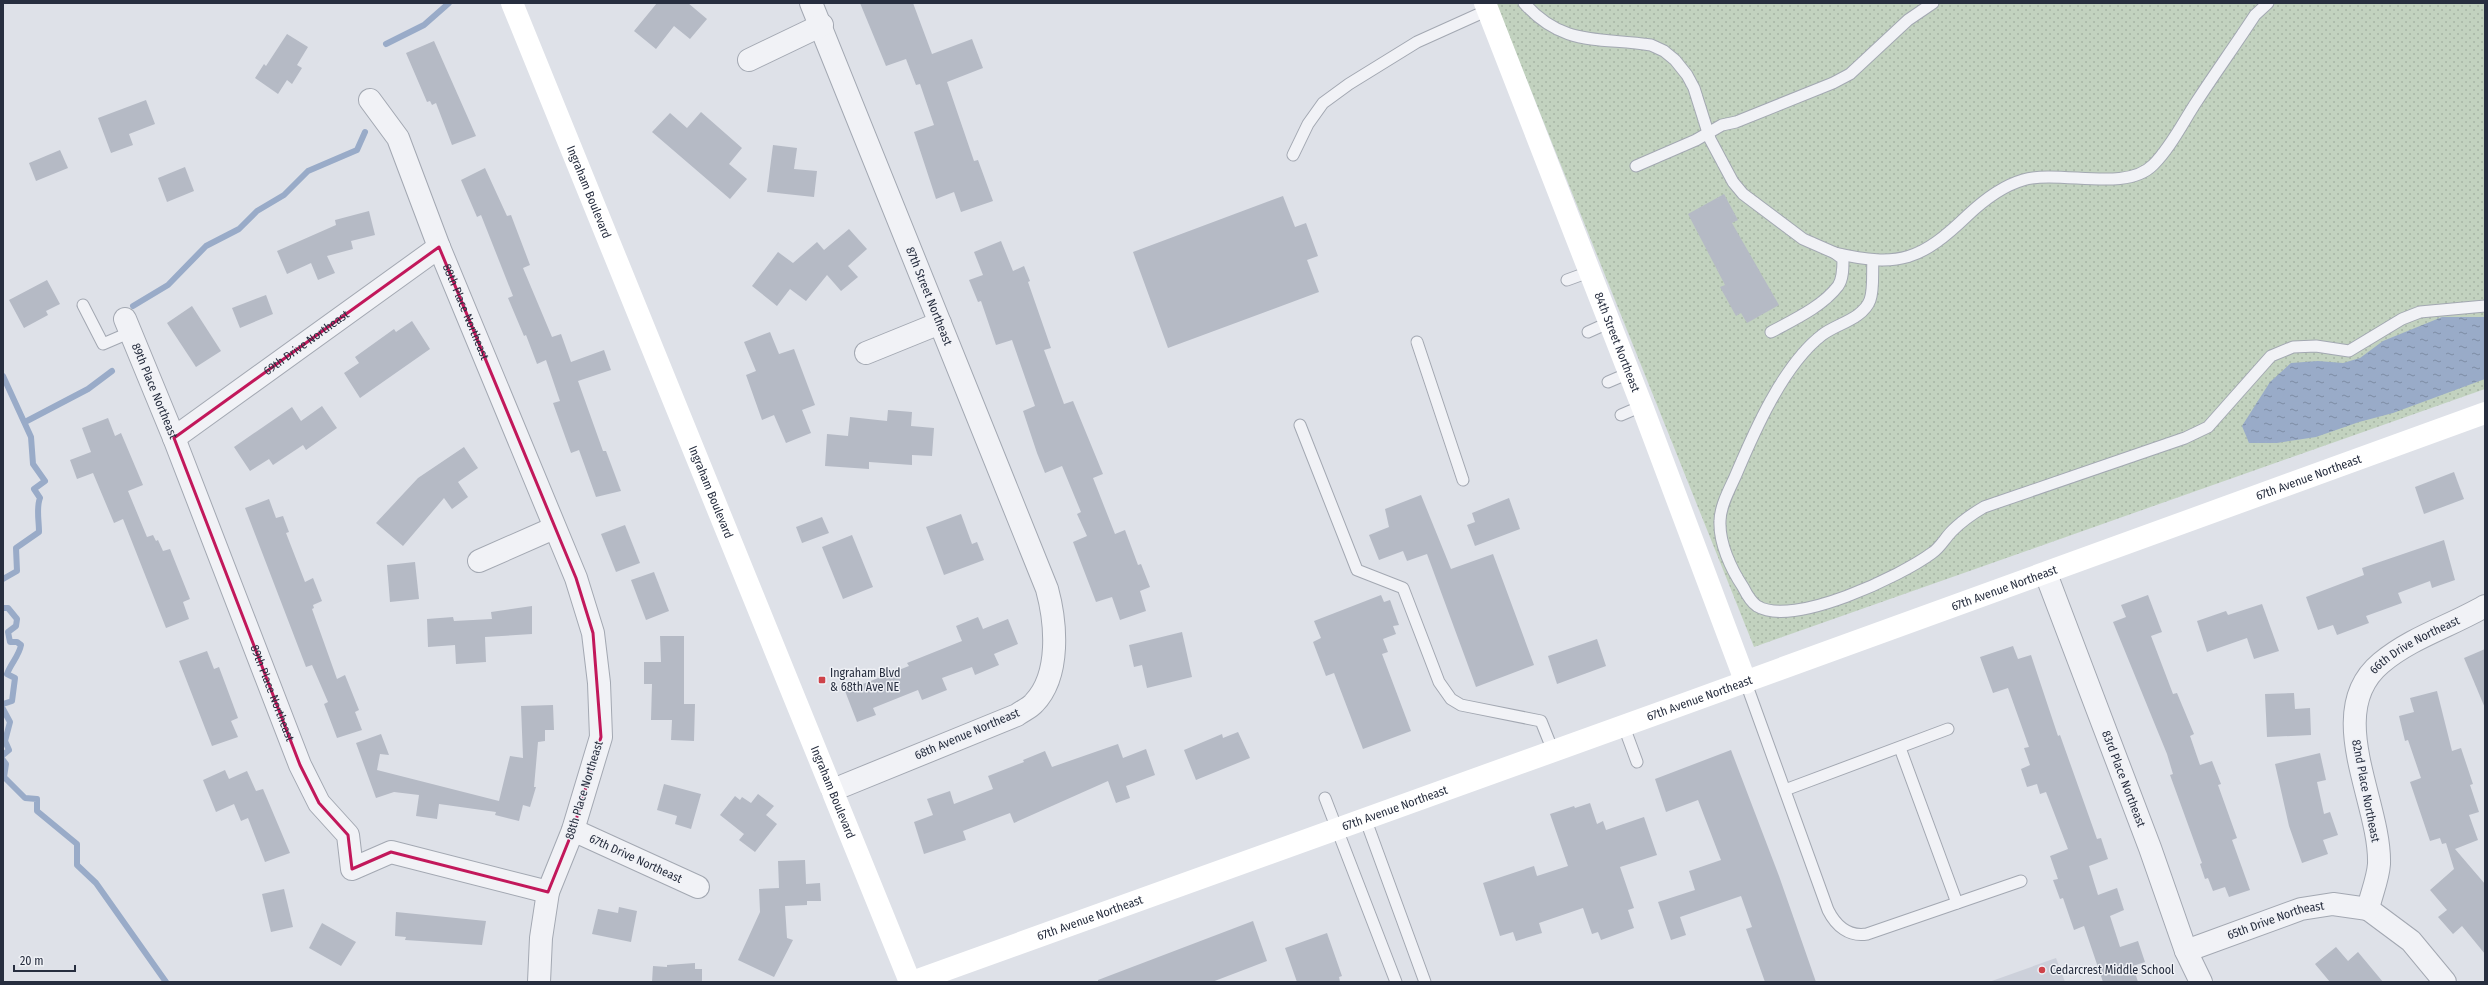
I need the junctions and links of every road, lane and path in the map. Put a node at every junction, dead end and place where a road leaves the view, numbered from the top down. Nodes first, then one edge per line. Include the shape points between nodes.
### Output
1 (512, 3) edge
2 (811, 3) edge
3 (1524, 3) edge
4 (1933, 3) edge
5 (2268, 3) edge
6 (1486, 6) edge
7 (822, 25) junction
8 (749, 60) dead end
9 (370, 100) dead end
10 (1709, 133) junction
11 (1293, 155) dead end
12 (1636, 166) dead end
13 (439, 247) junction
14 (1835, 253) junction
15 (1873, 260) junction
16 (1589, 272) junction
17 (1567, 280) dead end
18 (83, 305) dead end
19 (2485, 306) edge
20 (940, 323) junction
21 (1608, 324) junction
22 (128, 326) joint
23 (1588, 332) dead end
24 (1771, 332) dead end
25 (1417, 342) dead end
26 (866, 353) dead end
27 (1635, 379) junction
28 (1608, 382) dead end
29 (1642, 406) junction
30 (2485, 413) edge
31 (1621, 414) dead end
32 (1300, 425) dead end
33 (174, 438) junction
34 (1463, 480) dead end
35 (554, 528) junction
36 (479, 561) dead end
37 (2046, 574) junction
38 (1047, 589) joint
39 (2485, 606) edge
40 (1746, 683) junction
41 (2358, 698) joint
42 (1623, 724) junction
43 (1948, 729) dead end
44 (1900, 748) junction
45 (1553, 751) junction
46 (1637, 762) dead end
47 (833, 790) junction
48 (1785, 790) junction
49 (1325, 798) dead end
50 (1365, 818) junction
51 (1338, 828) junction
52 (573, 830) junction
53 (2021, 880) dead end
54 (698, 887) dead end
55 (548, 892) junction
56 (1957, 903) junction
57 (2368, 908) junction
58 (2186, 951) junction
59 (539, 982) edge
60 (911, 982) edge
61 (1396, 982) edge
62 (1424, 982) edge
63 (2202, 982) edge
64 (2445, 982) edge

1 - 47 main road, Ingraham Boulevard
2 - 7 street, 87th Street Northeast
3 - 10 lane via 1549,26 1568,35 1651,45 1664,50 1675,60 1694,88
4 - 10 lane via 1908,20 1850,74 1736,122 1722,125
5 - 15 lane via 2255,16 2174,138 2152,166 2138,175 2122,178 2053,176 2008,185 1985,200 1924,252 1893,261
6 - 11 lane via 1417,42 1323,103 1308,124
6 - 16 main road, 84th Street Northeast via 1561,188
7 - 8 street
7 - 20 street, 87th Street Northeast
9 - 13 street, 88th Place Northeast via 398,138
10 - 12 lane
10 - 14 lane via 1733,182 1743,194 1803,239
13 - 33 street, 69th Drive Northeast
13 - 35 street, 88th Place Northeast
14 - 15 lane
14 - 24 lane via 1843,259 1843,273 1838,286 1810,309
15 - 19 lane via 1870,300 1862,312 1822,335 1791,370 1769,402 1725,501 1719,520 1723,542 1739,581 1757,606 1774,610 1795,609 1819,606 1844,598 1919,562 1934,552 1969,516 1984,507 2208,428 2271,356 2293,347 2316,346 2349,351 2402,319 2420,312
16 - 17 lane
16 - 21 main road, 84th Street Northeast
18 - 22 lane via 103,344
20 - 26 street
20 - 38 street, 87th Street Northeast
21 - 23 lane
21 - 27 main road, 84th Street Northeast
22 - 33 street, 89th Place Northeast
25 - 34 lane
27 - 28 lane
27 - 29 main road, 84th Street Northeast
29 - 31 lane
29 - 40 main road, 84th Street Northeast
30 - 37 main road, 67th Avenue Northeast
32 - 45 lane via 1357,570 1404,588 1444,691 1461,705 1540,721
33 - 55 street, 89th Place Northeast via 300,765 319,802 348,834 352,869 391,852
35 - 36 street
35 - 52 street, 88th Place Northeast via 576,578 593,634 599,683 600,737
37 - 40 main road, 67th Avenue Northeast
37 - 58 street, 83rd Place Northeast via 2150,848
38 - 47 street, 68th Avenue Northeast via 1055,617 1054,650 1048,681 1034,703 1017,715
39 - 41 street, 66th Drive Northeast via 2403,647 2380,664 2366,681
40 - 42 main road, 67th Avenue Northeast
40 - 48 lane
41 - 57 street, 82nd Place Northeast via 2354,710 2355,736 2374,820 2379,865
42 - 45 main road, 67th Avenue Northeast
42 - 46 lane
43 - 44 lane
44 - 48 lane
44 - 56 lane
45 - 50 main road, 67th Avenue Northeast
47 - 60 main road, Ingraham Boulevard
48 - 56 lane via 1828,910 1835,922 1846,931 1860,936
49 - 51 lane
50 - 51 main road, 67th Avenue Northeast
50 - 62 lane
51 - 60 main road, 67th Avenue Northeast
51 - 61 lane
52 - 54 street, 67th Drive Northeast
52 - 55 street, 88th Place Northeast
53 - 56 lane
55 - 59 street, 88th Place Northeast via 541,938
57 - 58 street, 65th Drive Northeast via 2333,904 2301,909
57 - 64 street via 2411,941
58 - 63 street, 83rd Place Northeast

